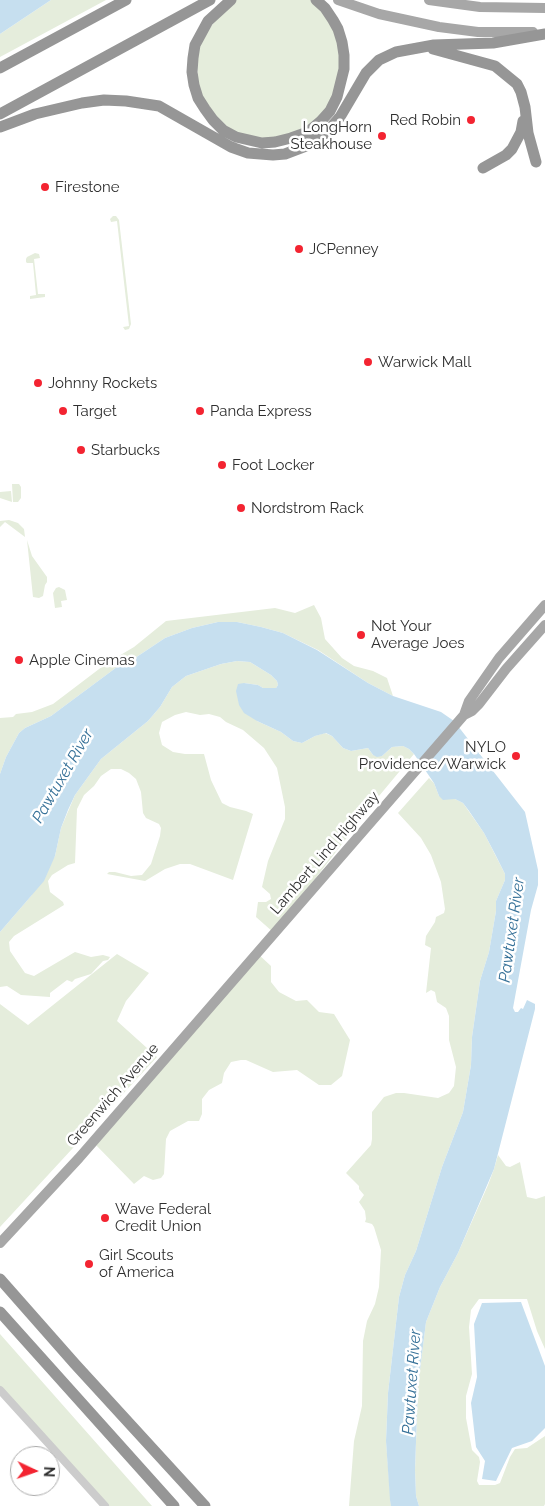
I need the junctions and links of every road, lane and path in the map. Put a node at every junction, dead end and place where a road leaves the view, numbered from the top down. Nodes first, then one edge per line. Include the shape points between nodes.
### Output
1 (126, 0) edge
2 (210, 0) edge
3 (231, 0) edge
4 (316, 0) edge
5 (338, 0) edge
6 (429, 0) edge
7 (545, 8) edge
8 (545, 33) edge
9 (422, 46) junction
10 (0, 68) edge
11 (526, 107) junction
12 (0, 114) edge
13 (0, 128) edge
14 (536, 162) dead end
15 (483, 168) dead end
16 (545, 605) edge
17 (545, 625) edge
18 (464, 715) junction
19 (247, 965) joint
20 (0, 1243) edge
21 (0, 1279) edge
22 (0, 1312) edge
23 (0, 1390) edge
24 (105, 1506) edge
25 (174, 1506) edge
26 (205, 1506) edge

1 - 10 highway
2 - 12 highway
3 - 4 highway via 208,21 195,45 194,85 205,109 224,130 236,137 262,143 308,132 321,122 337,97 344,69 342,42 333,20
5 - 8 main road via 380,14 439,26 478,32
6 - 7 main road via 480,7
8 - 9 highway via 493,44
9 - 11 highway via 495,66 517,84
9 - 13 highway via 379,60 366,73 340,117 325,134 285,154 248,152 159,106 126,101 82,103 35,114
11 - 14 highway via 528,133
11 - 15 highway via 521,132 512,148
16 - 18 main road, Lambert Lind Highway via 500,658 469,701
17 - 18 main road, Lambert Lind Highway via 479,704
18 - 19 main road, Lambert Lind Highway
19 - 20 main road, Greenwich Avenue via 79,1158
21 - 26 highway
22 - 25 highway
23 - 24 street

